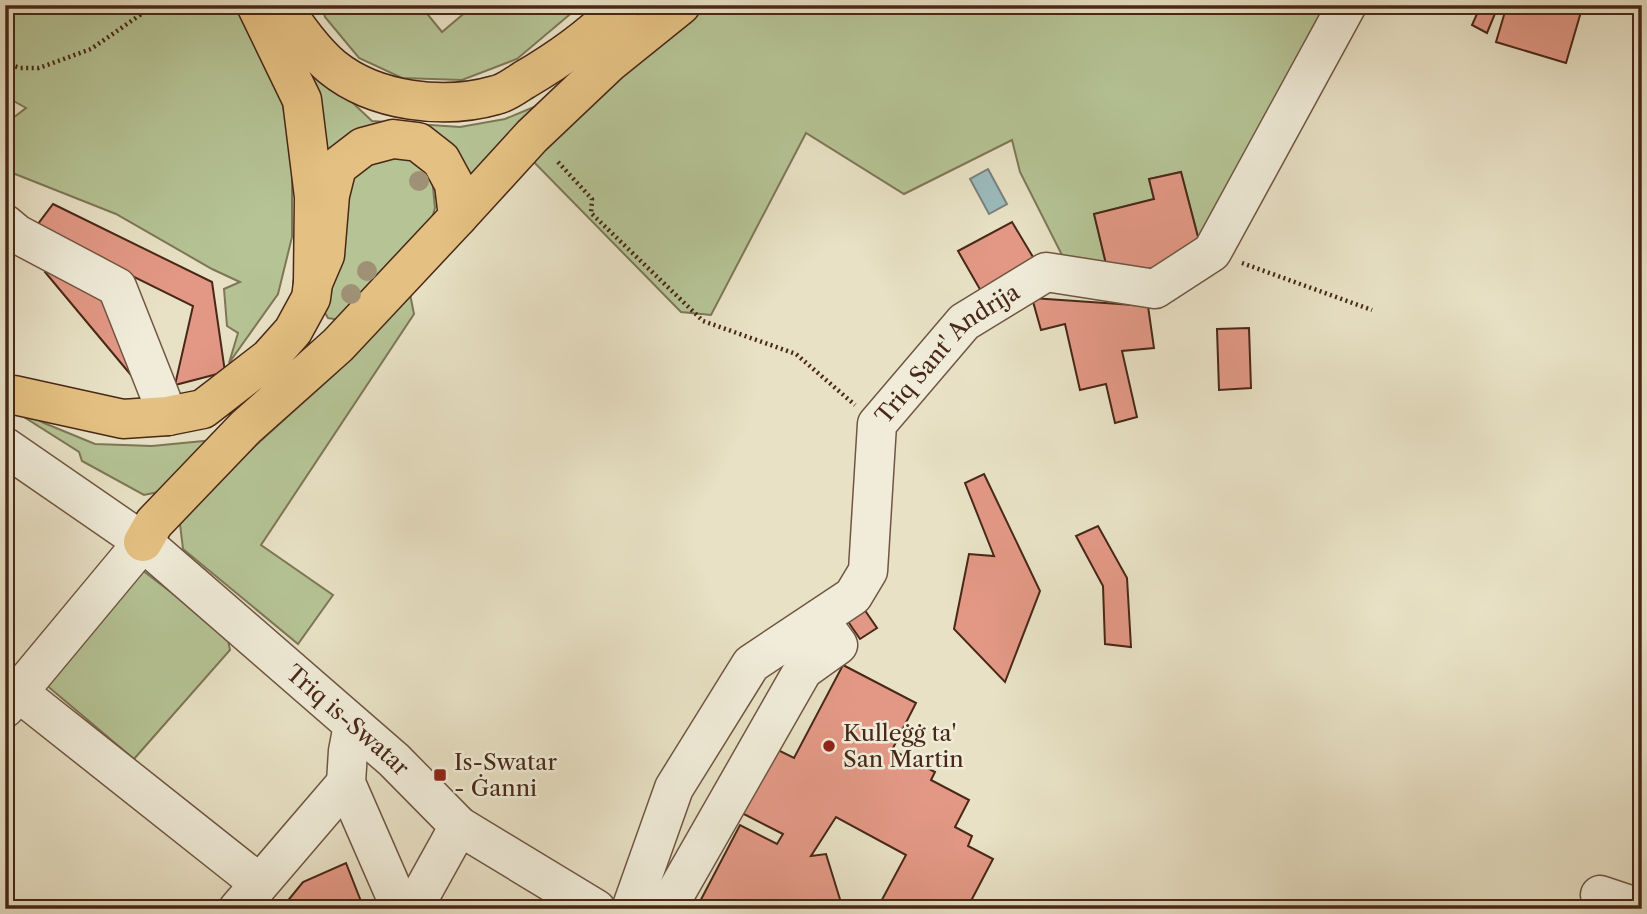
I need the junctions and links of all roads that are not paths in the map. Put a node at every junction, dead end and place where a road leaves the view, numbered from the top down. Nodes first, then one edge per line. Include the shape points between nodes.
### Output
1 (256, 5) edge
2 (281, 5) edge
3 (318, 5) edge
4 (622, 5) edge
5 (681, 5) edge
6 (1347, 5) edge
7 (365, 86) junction
8 (458, 217) junction
9 (5, 225) edge
10 (313, 283) junction
11 (9, 393) edge
12 (168, 416) junction
13 (246, 427) junction
14 (5, 447) edge
15 (143, 542) junction
16 (819, 619) junction
17 (9, 702) edge
18 (353, 725) junction
19 (346, 783) junction
20 (459, 826) junction
21 (248, 896) edge
22 (401, 909) edge
23 (413, 909) edge
24 (596, 909) edge
25 (631, 909) edge
26 (670, 909) edge

1 - 10 main road via 302,100 314,197
2 - 7 main road via 333,68
3 - 7 main road via 321,18
4 - 7 main road via 552,64 498,95 454,103 402,99
5 - 8 main road via 609,63 532,136
6 - 16 street, Triq Sant' Andrija via 1212,252 1155,289 1046,272 964,322 877,424 868,571 853,596
8 - 10 main road via 454,184 441,160 418,142 393,139 363,147 337,167 324,255
8 - 13 main road via 338,345
9 - 12 street via 117,287
10 - 12 main road via 311,298 293,331 269,358 203,409
11 - 12 main road via 123,419
11 - 13 main road via 102,438 161,440
13 - 15 main road via 154,523
14 - 15 street, Triq is-Swatar
15 - 17 street
15 - 18 street, Triq is-Swatar
16 - 25 street, Triq Sant' Andrija via 751,664 674,788
16 - 26 street via 838,645 803,670
17 - 21 street
18 - 19 street
18 - 20 street, Triq is-Swatar
19 - 21 street
19 - 22 street
20 - 23 street
20 - 24 street, Triq is-Swatar

